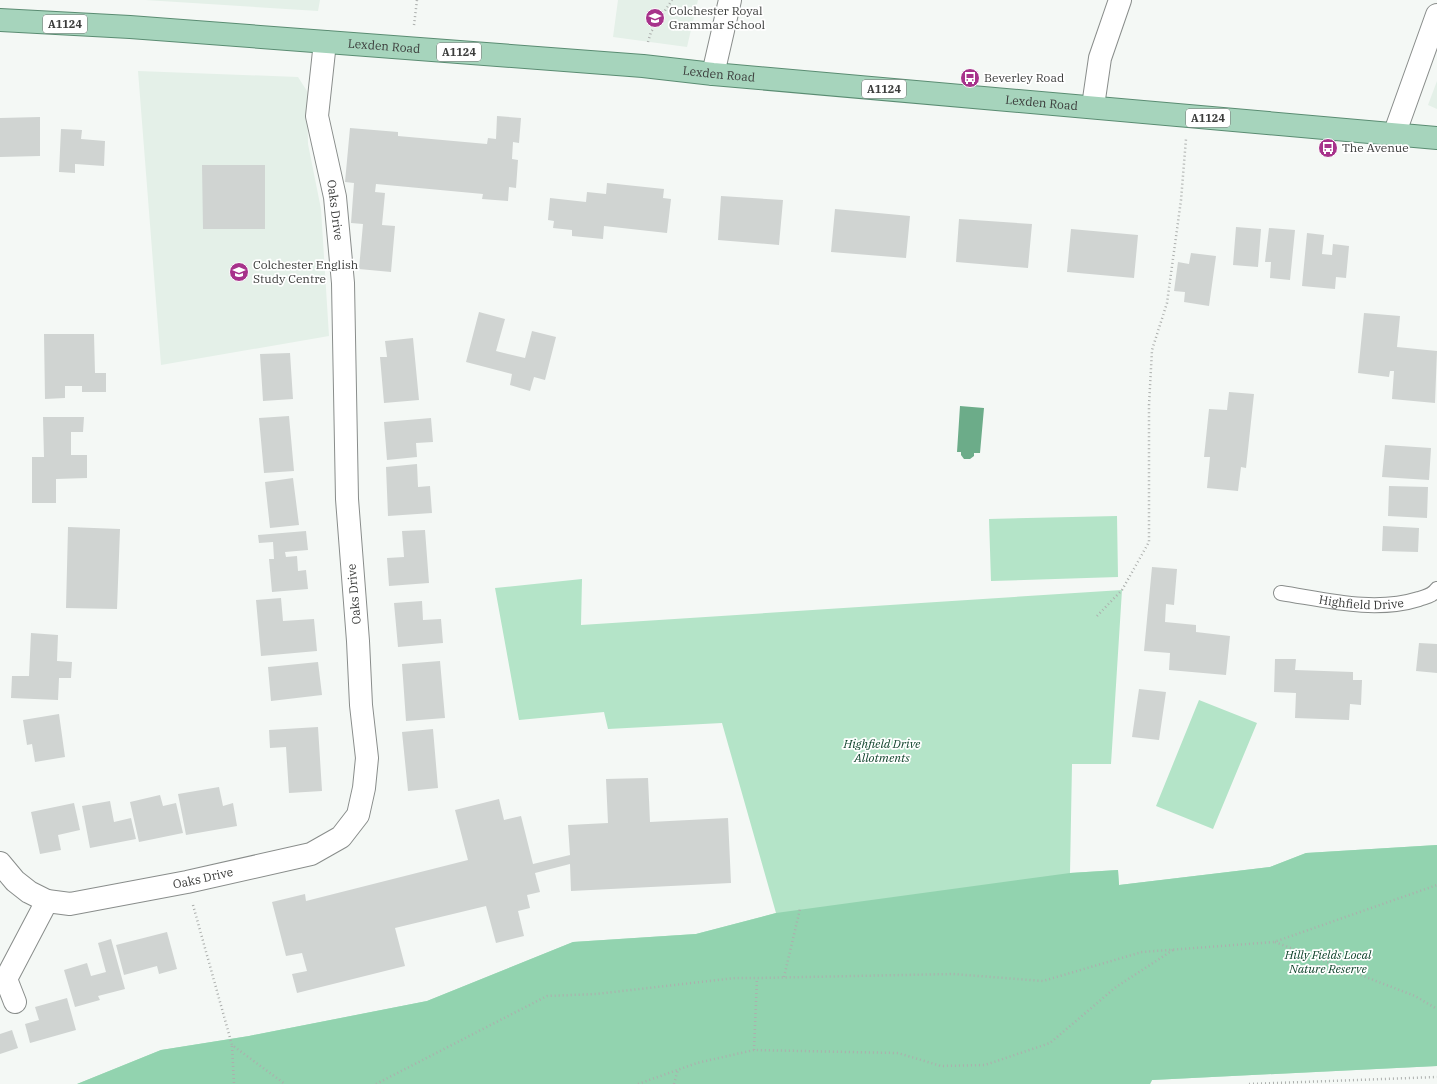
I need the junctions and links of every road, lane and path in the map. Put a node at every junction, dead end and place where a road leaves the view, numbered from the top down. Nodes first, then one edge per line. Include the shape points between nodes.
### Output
1 (672, 0) edge
2 (730, 0) edge
3 (1120, 0) edge
4 (1437, 15) edge
5 (0, 20) edge
6 (325, 42) junction
7 (642, 66) junction
8 (713, 74) junction
9 (1093, 106) junction
10 (1188, 116) junction
11 (1394, 135) junction
12 (1437, 138) edge
13 (1437, 589) edge
14 (1281, 593) dead end
15 (1097, 616) dead end
16 (0, 863) edge
17 (187, 882) junction
18 (1437, 885) edge
19 (47, 901) junction
20 (800, 909) dead end
21 (1274, 942) junction
22 (1173, 950) junction
23 (784, 977) junction
24 (757, 978) junction
25 (3, 979) edge
26 (15, 1002) dead end
27 (1437, 1009) edge
28 (232, 1045) junction
29 (754, 1050) junction
30 (678, 1069) junction
31 (1437, 1077) edge
32 (234, 1084) edge
33 (285, 1084) edge
34 (376, 1084) edge
35 (638, 1084) edge
36 (674, 1084) edge
37 (1249, 1084) edge

1 - 7 path via 651,32
2 - 8 street
3 - 9 street via 1100,58
4 - 11 street
5 - 6 main road, Lexden Road / A1124
6 - 7 main road, Lexden Road / A1124
6 - 17 street, Oaks Drive via 317,116 335,197 343,283 347,499 367,758 364,788 358,815 341,837 311,854
7 - 8 main road, Lexden Road / A1124
8 - 9 main road, Lexden Road / A1124
9 - 10 main road, Lexden Road / A1124
10 - 11 main road, Lexden Road / A1124
10 - 15 path via 1181,200 1167,303 1152,350 1149,405 1149,542 1122,590
11 - 12 main road, Lexden Road / A1124
13 - 14 lane, Highfield Drive via 1433,594 1402,604 1372,606
16 - 19 street, Oaks Drive via 15,881
17 - 19 street, Oaks Drive via 70,904
17 - 28 path
18 - 21 path
19 - 25 street
20 - 23 path
21 - 22 path
21 - 27 path via 1415,996
22 - 23 path via 1142,952 1043,981 953,974
22 - 29 path via 1116,987 1050,1043 985,1065 941,1066 898,1053
23 - 24 path
24 - 29 path
24 - 34 path via 735,978 596,994 547,996
25 - 26 street
28 - 32 path
28 - 33 path
29 - 30 path
30 - 35 path
30 - 36 path
31 - 37 path

